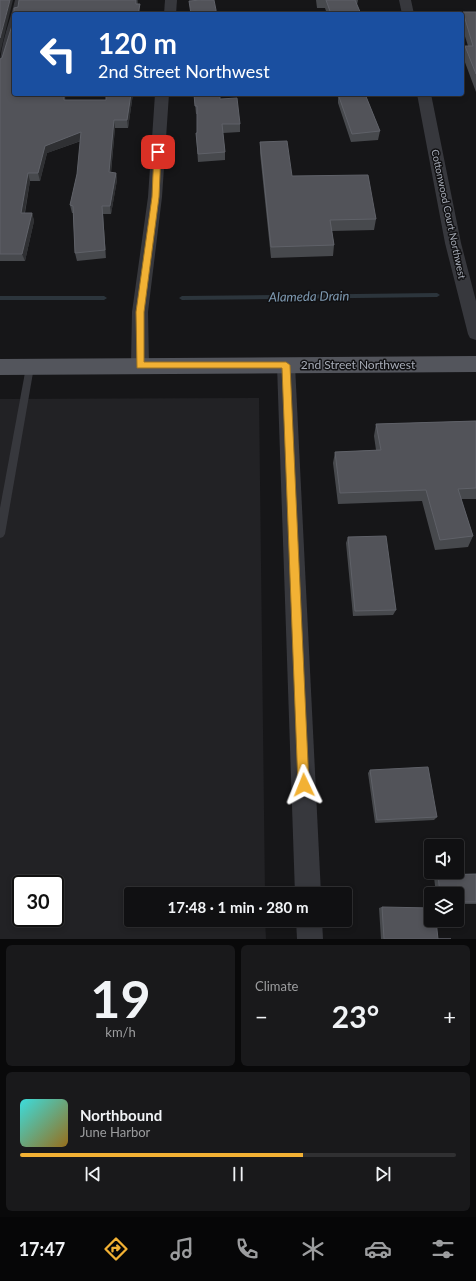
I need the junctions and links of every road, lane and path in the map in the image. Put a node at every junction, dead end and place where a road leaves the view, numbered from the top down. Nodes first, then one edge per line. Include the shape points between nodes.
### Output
1 (18, 0) edge
2 (171, 0) edge
3 (405, 0) edge
4 (15, 12) edge
5 (170, 12) edge
6 (408, 12) edge
7 (12, 22) edge
8 (0, 65) edge
9 (162, 96) edge
10 (424, 96) edge
11 (476, 334) edge
12 (476, 364) edge
13 (140, 365) junction
14 (286, 365) junction
15 (0, 367) edge
16 (30, 367) junction
17 (0, 534) edge
18 (308, 887) edge
19 (309, 927) edge
20 (310, 939) edge

1 - 4 lane
2 - 5 street
3 - 6 street
7 - 8 lane
9 - 13 street via 155,197 140,312
10 - 11 street, Cottonwood Court Northwest via 453,243
12 - 14 main road, 2nd Street Northwest
13 - 14 main road, 2nd Street Northwest
13 - 16 main road, 2nd Street Northwest
14 - 18 street
15 - 16 main road, 2nd Street Northwest
16 - 17 lane
19 - 20 street

